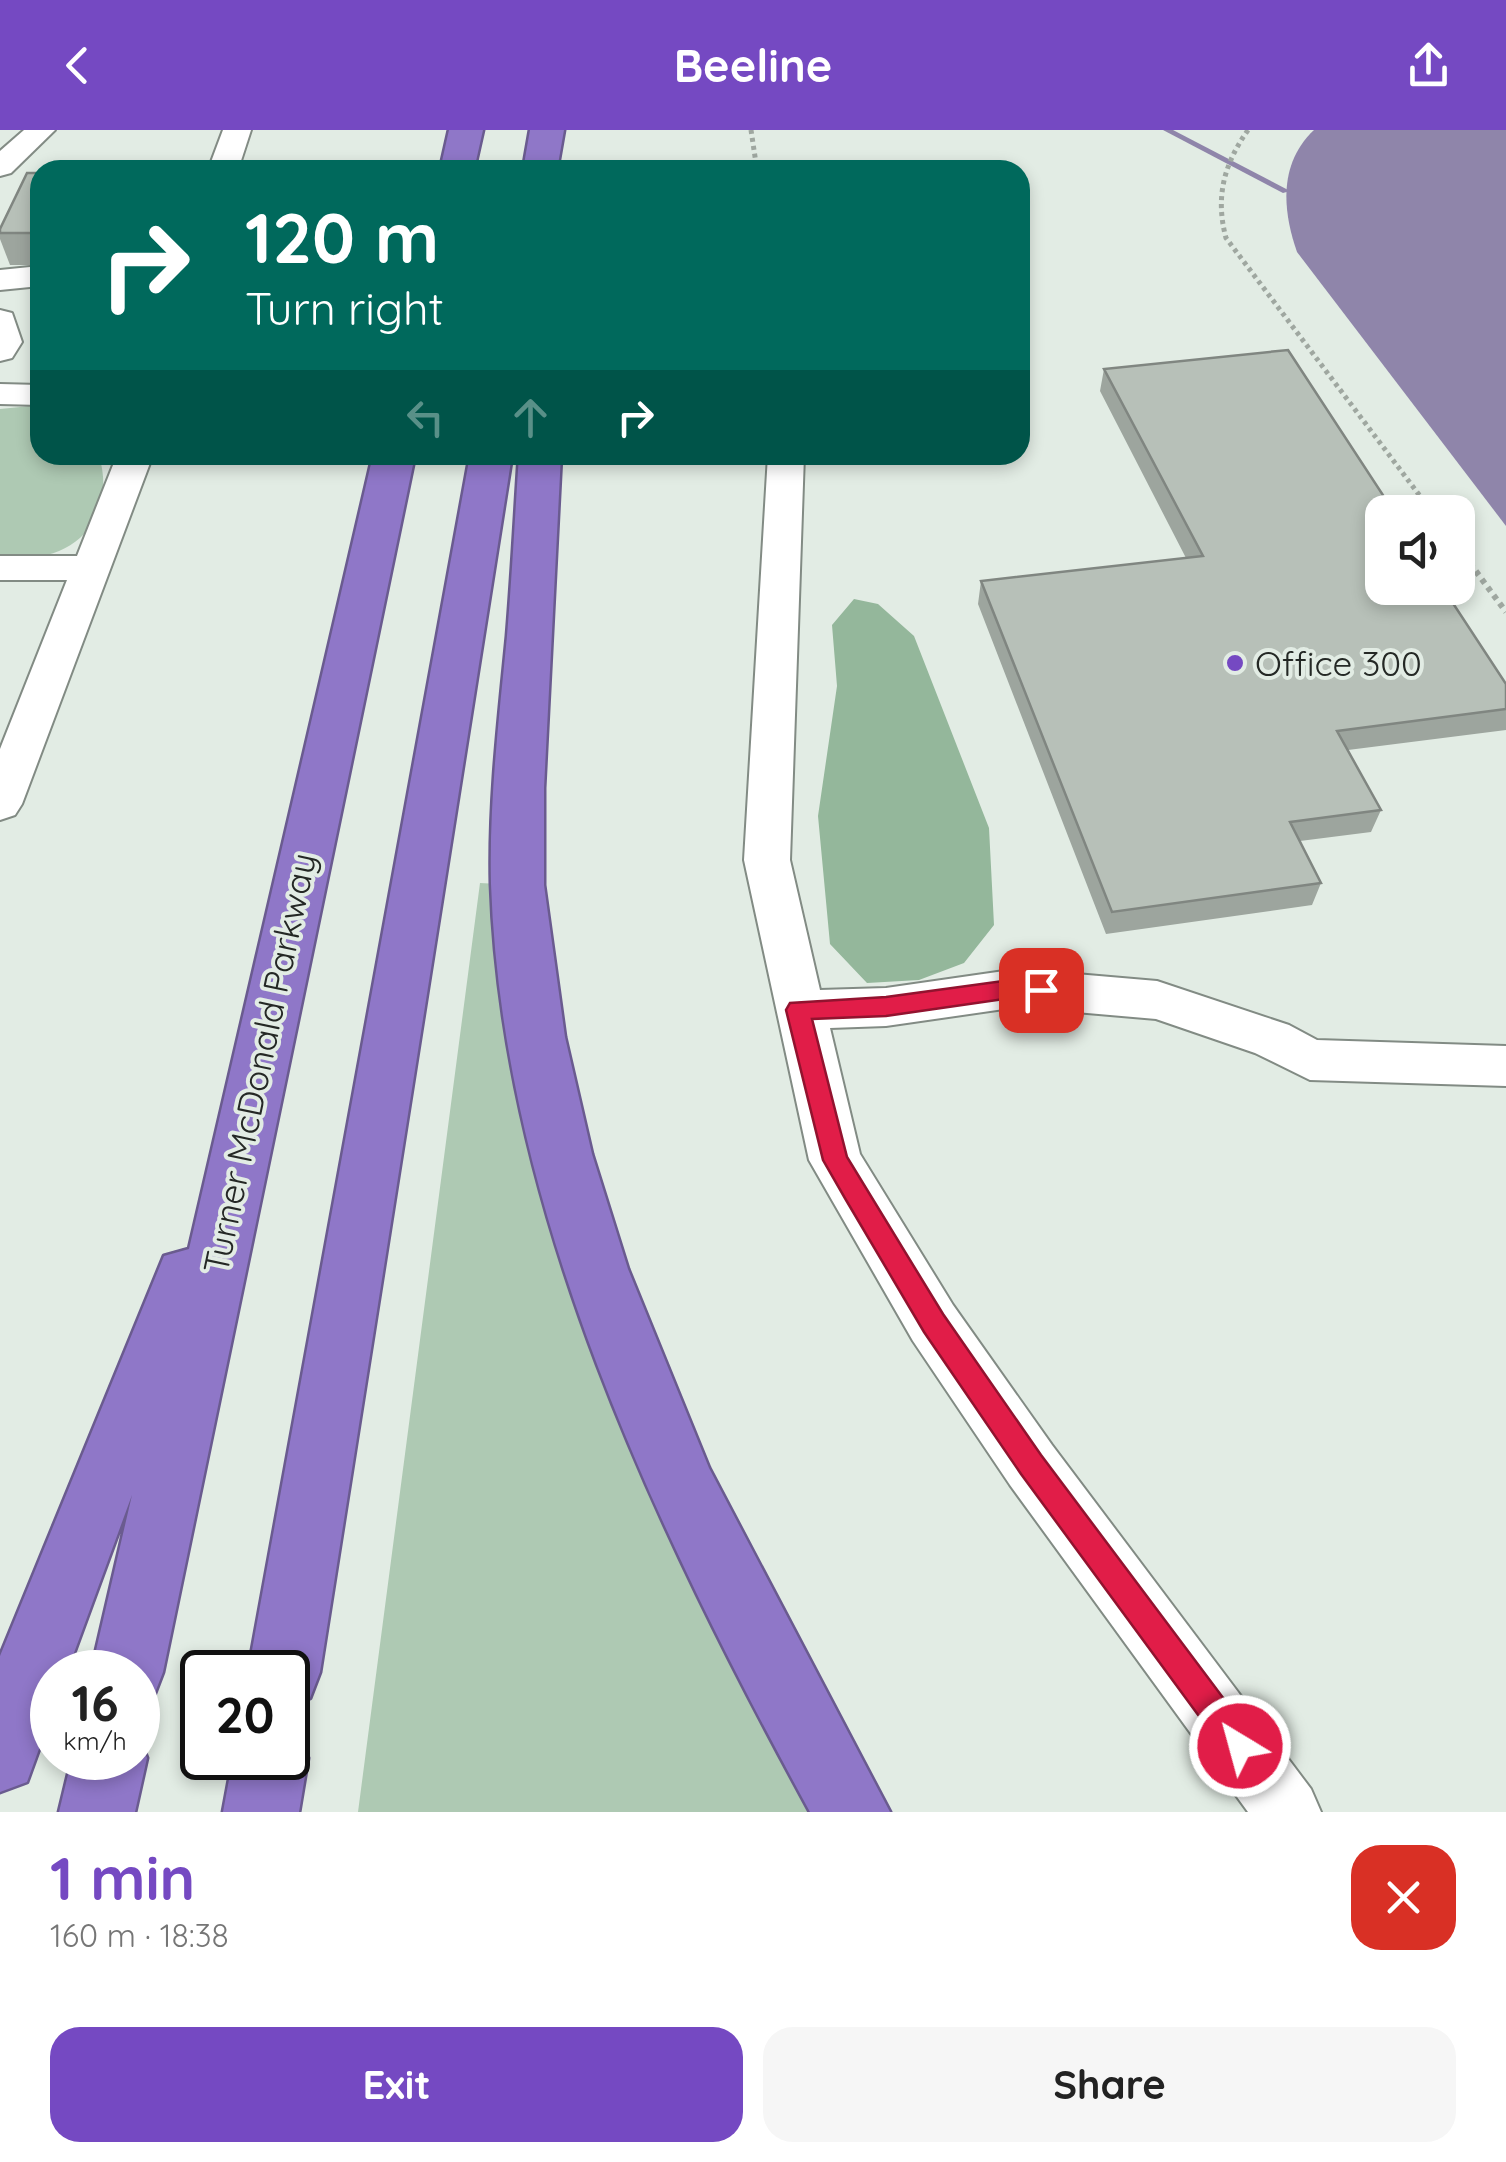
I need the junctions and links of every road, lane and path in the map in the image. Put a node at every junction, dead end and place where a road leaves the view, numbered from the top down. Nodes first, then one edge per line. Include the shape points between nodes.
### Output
1 (41, 130) edge
2 (237, 130) edge
3 (466, 130) edge
4 (547, 130) edge
5 (557, 130) edge
6 (751, 130) edge
7 (1248, 130) edge
8 (226, 160) edge
9 (459, 160) edge
10 (542, 160) edge
11 (556, 160) edge
12 (756, 160) edge
13 (0, 167) edge
14 (30, 277) edge
15 (0, 280) edge
16 (0, 320) edge
17 (0, 351) edge
18 (30, 393) edge
19 (0, 394) edge
20 (131, 465) edge
21 (392, 465) edge
22 (490, 465) edge
23 (539, 465) edge
24 (786, 465) edge
25 (1419, 495) edge
26 (0, 568) edge
27 (92, 568) junction
28 (1475, 570) edge
29 (1506, 612) edge
30 (4, 782) edge
31 (798, 1010) junction
32 (1506, 1066) edge
33 (241, 1139) junction
34 (132, 1650) edge
35 (288, 1650) edge
36 (0, 1755) edge
37 (104, 1780) edge
38 (266, 1780) edge
39 (97, 1812) edge
40 (260, 1812) edge
41 (852, 1812) edge
42 (1288, 1812) edge

1 - 13 street
2 - 8 street
3 - 9 highway
4 - 10 highway
5 - 11 highway
6 - 12 path
7 - 25 path via 1221,180 1219,217 1226,238
14 - 15 street
16 - 17 street
18 - 19 street
20 - 27 street
21 - 33 highway, Turner McDonald Parkway
22 - 35 highway
23 - 41 highway via 518,825 520,915 547,1085 596,1264 674,1474 782,1691
24 - 31 street via 767,860
26 - 27 street
27 - 30 street
28 - 29 path
31 - 32 street via 1018,988 1157,1000 1272,1039 1310,1060
31 - 42 street via 835,1160 924,1307 1031,1465
33 - 34 highway, Turner McDonald Parkway
33 - 36 highway
37 - 39 highway
38 - 40 highway

